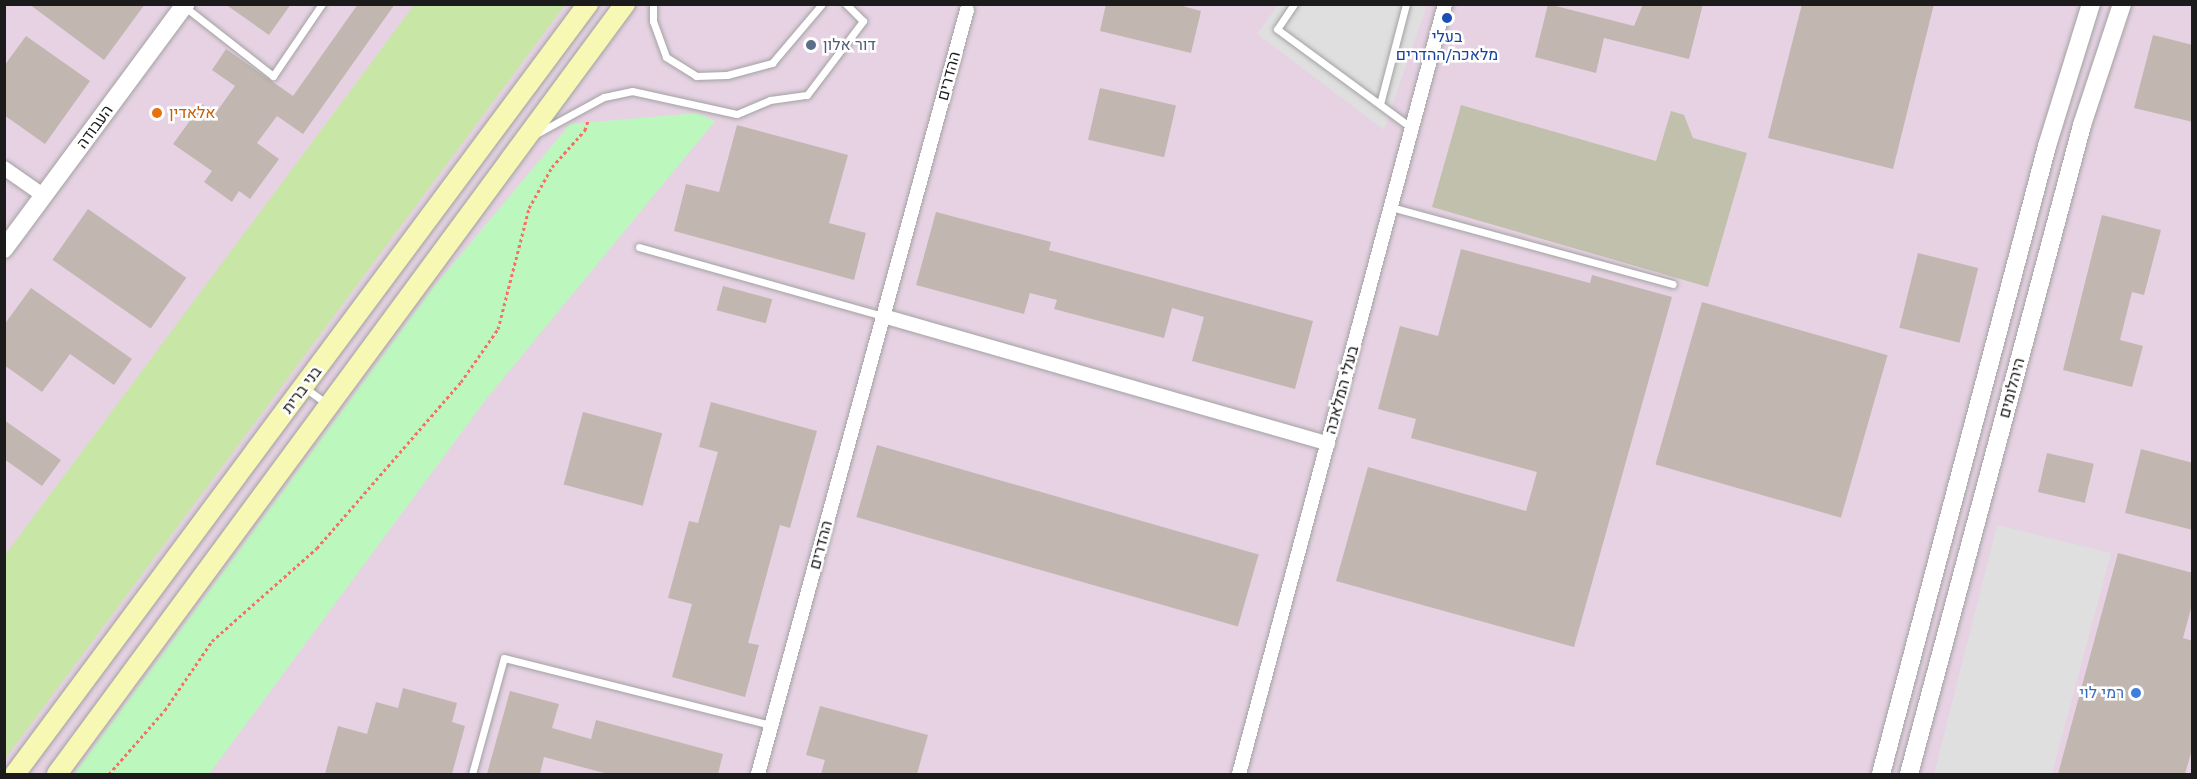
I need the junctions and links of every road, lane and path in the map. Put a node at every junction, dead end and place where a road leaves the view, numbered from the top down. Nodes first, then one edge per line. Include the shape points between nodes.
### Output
1 (322, 4) edge
2 (588, 4) edge
3 (625, 4) edge
4 (653, 4) edge
5 (822, 4) edge
6 (846, 4) edge
7 (1294, 4) edge
8 (1406, 4) edge
9 (1445, 4) edge
10 (2091, 4) edge
11 (2122, 4) edge
12 (184, 5) edge
13 (967, 10) dead end
14 (594, 103) junction
15 (1380, 104) junction
16 (1412, 128) junction
17 (518, 144) junction
18 (4, 168) edge
19 (44, 196) junction
20 (1391, 207) junction
21 (639, 247) dead end
22 (4, 249) edge
23 (1672, 284) dead end
24 (883, 316) junction
25 (304, 387) junction
26 (327, 404) junction
27 (1328, 444) junction
28 (771, 725) junction
29 (15, 774) edge
30 (57, 774) edge
31 (109, 774) edge
32 (472, 774) edge
33 (758, 774) edge
34 (1239, 774) edge
35 (1881, 774) edge
36 (1909, 774) edge

1 - 12 lane via 273,76
2 - 25 main road, בני ברית
3 - 17 main road, בני ברית
4 - 5 lane via 653,21 666,57 696,76 727,75 772,63
6 - 14 lane via 863,21 807,95 770,100 737,114 632,91
7 - 15 lane via 1277,29
8 - 15 lane
9 - 16 street, בעלי המלאכה
10 - 35 street, היהלומים via 2048,146
11 - 36 street, היהלומים via 2082,125
12 - 19 street, העבודה
13 - 24 street, ההדרים
14 - 17 lane
14 - 31 path via 585,130 552,167 529,208 498,329 461,382 317,548 212,641 165,710
15 - 16 lane
16 - 20 street, בעלי המלאכה
17 - 26 main road, בני ברית
18 - 19 street
19 - 22 street, העבודה
20 - 23 lane
20 - 27 street, בעלי המלאכה
21 - 24 lane
24 - 27 street
24 - 28 street, ההדרים
25 - 26 lane
25 - 29 main road, בני ברית
26 - 30 main road, בני ברית
27 - 34 street, בעלי המלאכה
28 - 32 lane via 504,657
28 - 33 street, ההדרים

